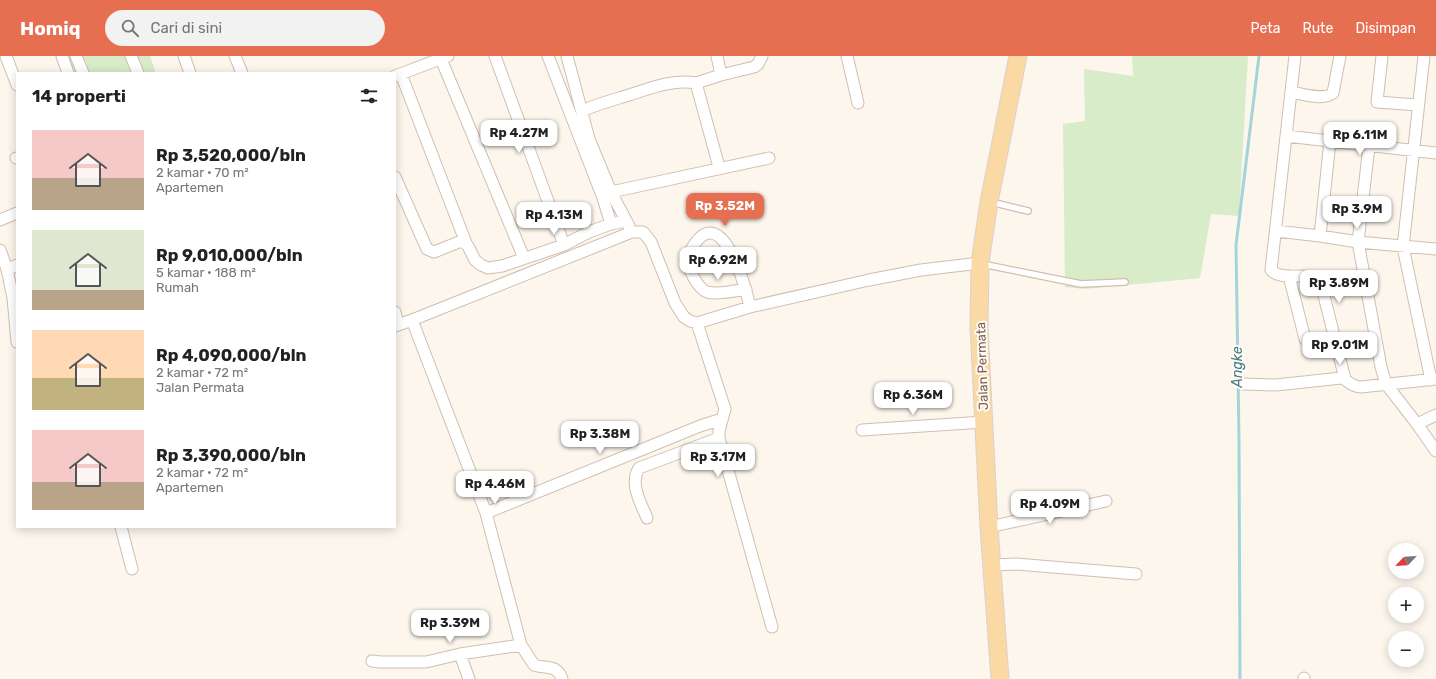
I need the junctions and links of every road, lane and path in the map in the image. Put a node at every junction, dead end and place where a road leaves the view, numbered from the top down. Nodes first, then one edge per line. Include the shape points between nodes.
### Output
1 (6, 56) edge
2 (62, 56) edge
3 (76, 56) edge
4 (131, 56) edge
5 (184, 56) edge
6 (235, 56) edge
7 (495, 56) edge
8 (548, 56) edge
9 (568, 56) edge
10 (717, 56) edge
11 (762, 56) edge
12 (847, 56) edge
13 (1018, 56) edge
14 (1295, 56) edge
15 (1340, 56) edge
16 (1382, 56) edge
17 (1424, 56) edge
18 (444, 57) edge
19 (68, 72) edge
20 (84, 72) edge
21 (138, 72) edge
22 (190, 72) edge
23 (242, 72) edge
24 (398, 75) edge
25 (721, 75) junction
26 (16, 82) edge
27 (696, 83) junction
28 (1291, 92) junction
29 (858, 103) dead end
30 (1418, 105) junction
31 (582, 112) junction
32 (1286, 136) junction
33 (1330, 141) junction
34 (1369, 146) junction
35 (1413, 150) junction
36 (1436, 153) edge
37 (769, 158) dead end
38 (719, 168) junction
39 (396, 179) edge
40 (611, 192) junction
41 (989, 202) junction
42 (1028, 211) dead end
43 (16, 214) edge
44 (0, 220) edge
45 (626, 221) junction
46 (611, 224) junction
47 (1276, 231) junction
48 (632, 232) junction
49 (1320, 236) junction
50 (1358, 242) junction
51 (466, 243) junction
52 (564, 245) junction
53 (1403, 247) junction
54 (1436, 249) edge
55 (0, 250) edge
56 (524, 258) junction
57 (980, 263) junction
58 (1289, 276) junction
59 (1125, 282) dead end
60 (746, 289) junction
61 (750, 307) junction
62 (412, 320) junction
63 (697, 323) junction
64 (396, 325) edge
65 (16, 331) edge
66 (1335, 337) junction
67 (1345, 378) junction
68 (1433, 379) edge
69 (1243, 384) dead end
70 (1386, 384) junction
71 (1436, 416) edge
72 (722, 419) junction
73 (984, 422) junction
74 (1417, 424) junction
75 (862, 430) dead end
76 (719, 438) junction
77 (1436, 451) edge
78 (1106, 501) dead end
79 (486, 513) junction
80 (647, 518) dead end
81 (989, 527) junction
82 (121, 528) edge
83 (992, 565) junction
84 (132, 569) dead end
85 (1136, 574) dead end
86 (772, 627) dead end
87 (521, 645) junction
88 (460, 654) junction
89 (372, 661) dead end
90 (469, 679) edge
91 (562, 679) edge
92 (1000, 679) edge

1 - 26 street
2 - 19 street
3 - 20 street
4 - 21 street
5 - 22 street
6 - 23 street
7 - 52 street
8 - 46 street
9 - 31 street
10 - 25 street
11 - 25 street via 754,67
12 - 29 street
13 - 41 main road, Jalan Permata
14 - 28 street
15 - 28 street via 1333,93 1330,96
16 - 30 street via 1377,102
17 - 30 street
18 - 24 street
18 - 56 street
24 - 51 street
25 - 27 street
27 - 31 street via 665,84 595,105
27 - 38 street
28 - 32 street
30 - 35 street
31 - 40 street via 589,138
32 - 33 street
32 - 47 street
33 - 34 street
33 - 49 street
34 - 35 street
34 - 50 street
35 - 36 street
35 - 53 street
37 - 38 street
38 - 40 street
39 - 51 street via 427,249 434,252 459,242
40 - 45 street
41 - 42 lane
41 - 57 main road, Jalan Permata
43 - 44 street
45 - 46 street
45 - 48 street
46 - 52 street
47 - 49 street
47 - 58 street via 1271,270 1276,274
48 - 62 street
48 - 63 street via 643,232 647,236 675,304 684,317
49 - 50 street
50 - 53 street
50 - 70 street
51 - 56 street via 475,260 488,268
52 - 56 street
53 - 54 street
53 - 68 street
55 - 65 street via 13,298
57 - 59 lane via 1081,284
57 - 61 street via 906,272
57 - 73 main road, Jalan Permata via 979,327
58 - 66 street via 1320,280
58 - 66 street via 1306,339 1312,341
60 - 60 street via 725,242 716,234 706,233 702,236 686,260 701,287 707,292 723,293
60 - 61 street
61 - 63 street
62 - 64 street
62 - 79 street
63 - 72 street via 725,409
66 - 67 street
67 - 69 street via 1276,385
67 - 70 street via 1355,387
68 - 70 street
70 - 74 street
71 - 74 street
72 - 76 street
72 - 79 street
73 - 75 street
73 - 81 main road, Jalan Permata
74 - 77 street
76 - 80 street via 639,468 634,475 634,483
76 - 86 street
78 - 81 street
79 - 87 street
81 - 83 main road, Jalan Permata
82 - 84 street
83 - 85 street via 1016,564
83 - 92 main road, Jalan Permata
87 - 88 street
87 - 91 street via 534,665 555,669
88 - 89 street via 426,662
88 - 90 street

